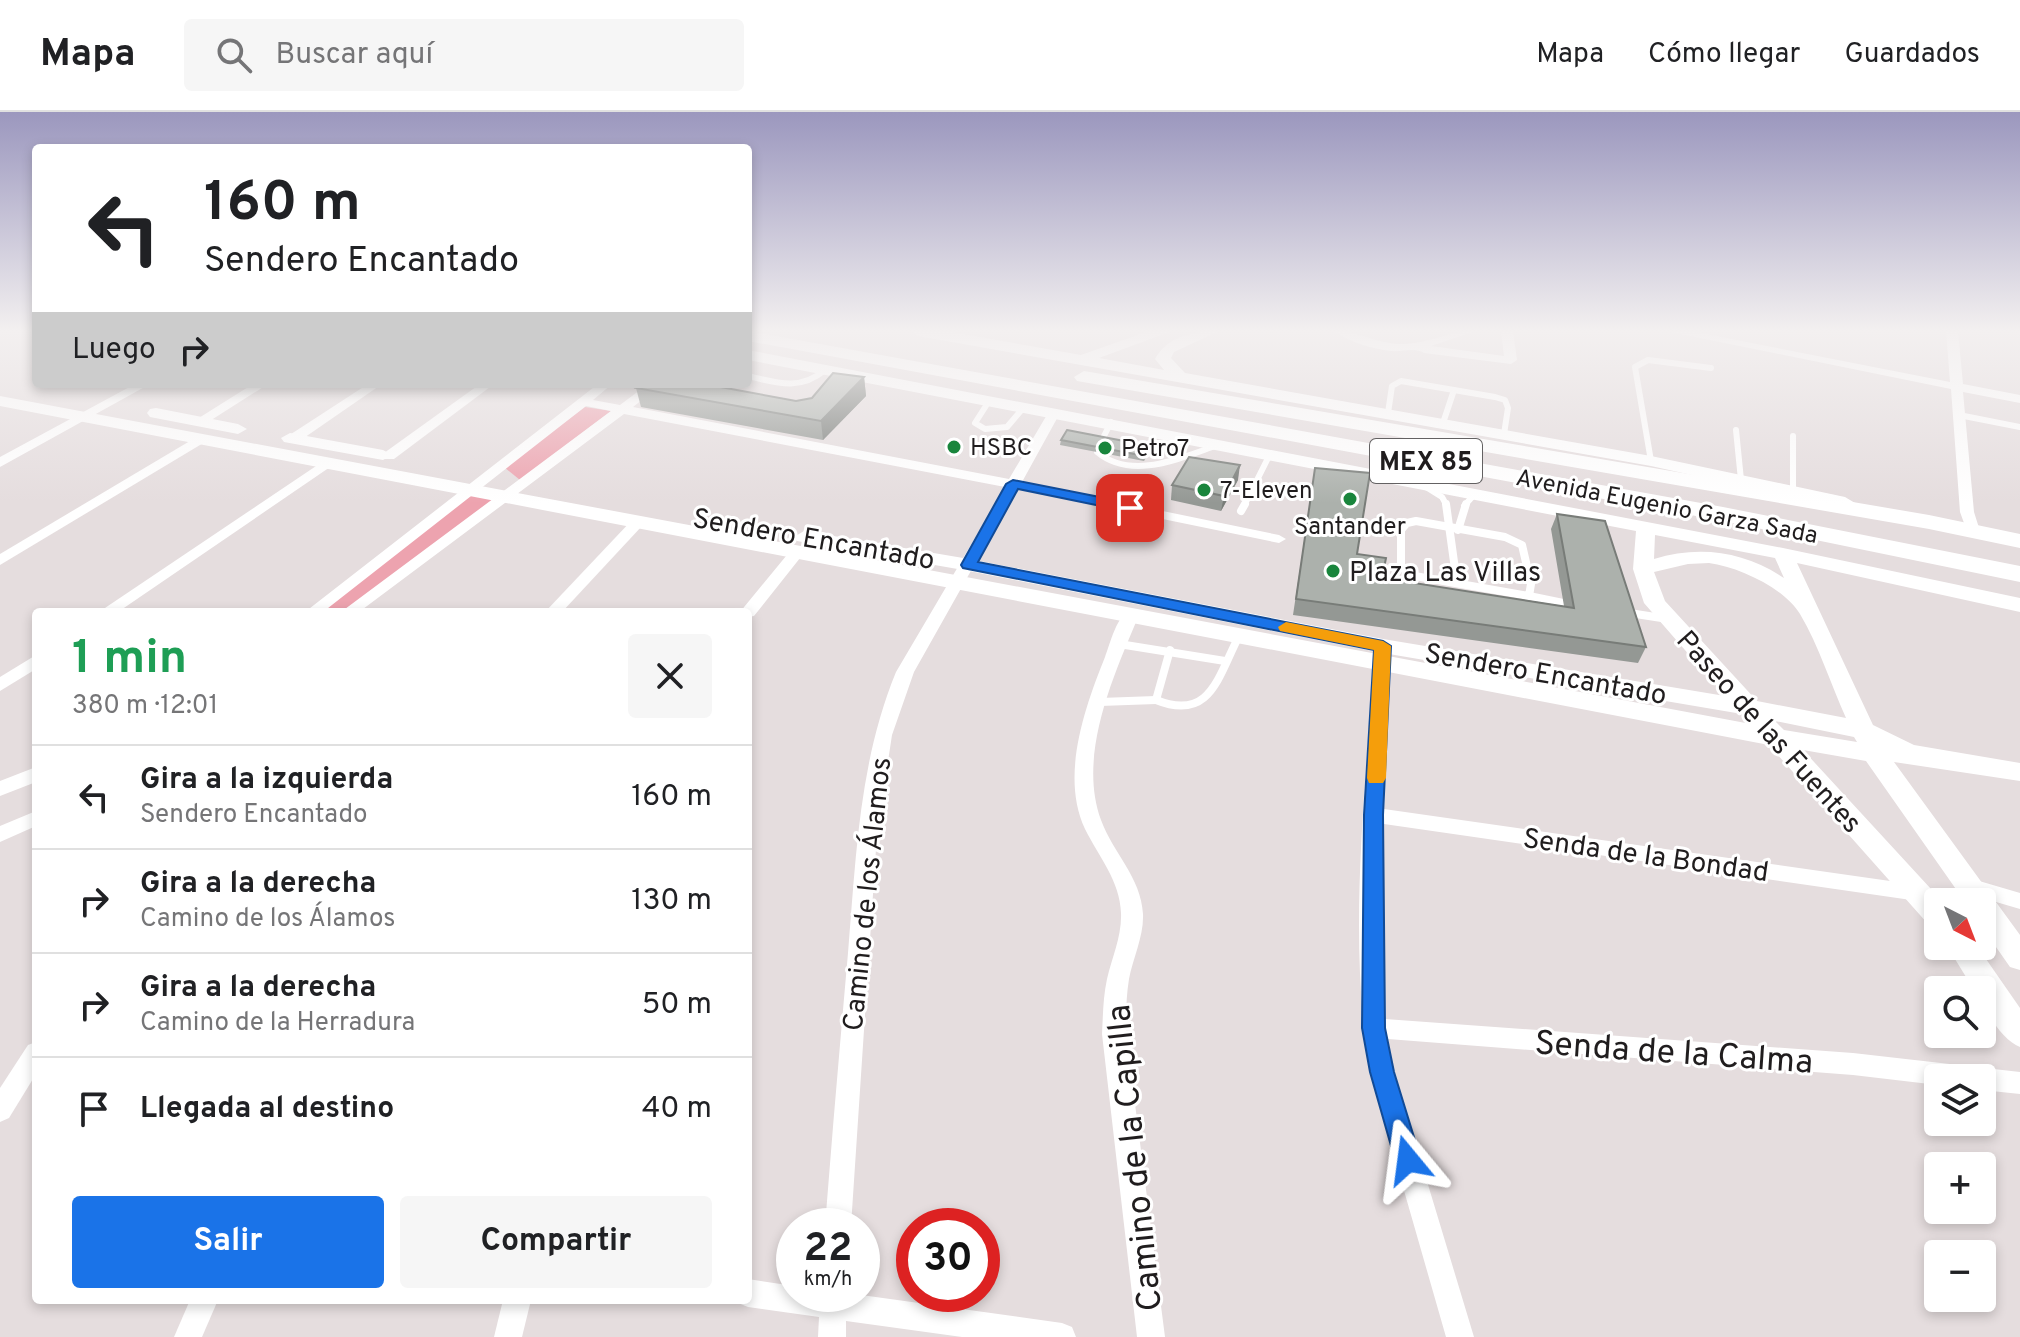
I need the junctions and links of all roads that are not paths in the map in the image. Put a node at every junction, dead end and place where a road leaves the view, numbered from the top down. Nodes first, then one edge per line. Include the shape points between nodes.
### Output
1 (12, 388) edge
2 (136, 388) edge
3 (256, 388) edge
4 (370, 388) edge
5 (482, 388) edge
6 (601, 388) edge
7 (650, 388) edge
8 (943, 388) edge
9 (1009, 388) edge
10 (1038, 388) edge
11 (1251, 388) edge
12 (1394, 388) edge
13 (1440, 388) edge
14 (1639, 388) edge
15 (1957, 388) edge
16 (1968, 388) edge
17 (1454, 390) junction
18 (2020, 399) edge
19 (0, 401) edge
20 (989, 401) junction
21 (584, 402) junction
22 (106, 405) junction
23 (1024, 407) junction
24 (619, 409) junction
25 (1054, 413) junction
26 (1388, 413) junction
27 (1959, 415) junction
28 (87, 416) junction
29 (1111, 422) junction
30 (1443, 423) junction
31 (2020, 427) edge
32 (200, 430) junction
33 (1736, 430) dead end
34 (1504, 434) junction
35 (1793, 436) dead end
36 (293, 439) junction
37 (1101, 442) edge
38 (1222, 444) junction
39 (1097, 452) edge
40 (1270, 454) junction
41 (389, 456) junction
42 (1426, 461) junction
43 (1651, 461) junction
44 (328, 462) junction
45 (0, 463) edge
46 (1741, 480) junction
47 (478, 483) junction
48 (1415, 483) junction
49 (1013, 484) junction
50 (516, 490) junction
51 (1793, 491) junction
52 (1481, 495) junction
53 (1241, 511) dead end
54 (1929, 522) junction
55 (637, 523) junction
56 (1447, 525) junction
57 (1460, 528) junction
58 (1646, 528) junction
59 (1973, 531) junction
60 (1452, 535) junction
61 (1279, 539) dead end
62 (1852, 541) junction
63 (2020, 541) edge
64 (796, 553) junction
65 (1783, 554) junction
66 (0, 560) edge
67 (1455, 569) dead end
68 (1643, 569) junction
69 (963, 573) junction
70 (2020, 574) edge
71 (1529, 596) junction
72 (1563, 603) edge
73 (2020, 605) edge
74 (113, 608) edge
75 (318, 608) edge
76 (354, 608) edge
77 (557, 608) edge
78 (751, 608) edge
79 (1621, 612) edge
80 (1810, 612) junction
81 (1131, 615) junction
82 (1668, 619) junction
83 (1239, 636) junction
84 (1119, 644) junction
85 (1170, 650) junction
86 (1383, 655) junction
87 (1225, 661) junction
88 (32, 664) edge
89 (0, 685) edge
90 (1156, 700) junction
91 (1100, 702) junction
92 (1752, 708) junction
93 (1863, 730) junction
94 (1778, 738) junction
95 (1874, 753) junction
96 (1908, 753) junction
97 (2020, 772) edge
98 (32, 776) edge
99 (0, 789) edge
100 (1374, 815) junction
101 (32, 820) edge
102 (0, 834) edge
103 (1970, 888) edge
104 (1918, 893) junction
105 (1996, 899) edge
106 (1924, 900) edge
107 (2020, 901) edge
108 (1996, 925) edge
109 (2020, 958) edge
110 (1970, 960) edge
111 (1374, 1028) junction
112 (2020, 1033) edge
113 (32, 1059) edge
114 (1924, 1072) edge
115 (1996, 1080) edge
116 (2020, 1083) edge
117 (0, 1110) edge
118 (839, 1208) edge
119 (752, 1293) edge
120 (776, 1295) edge
121 (202, 1304) edge
122 (516, 1304) edge
123 (880, 1308) edge
124 (833, 1312) edge
125 (188, 1337) edge
126 (508, 1337) edge
127 (832, 1337) edge
128 (1062, 1337) edge
129 (1151, 1337) edge
130 (1460, 1337) edge

1 - 22 street, Sendero Encantado
2 - 22 street
3 - 32 street
4 - 36 street
5 - 41 street
6 - 21 street
7 - 24 street
8 - 20 street
9 - 42 highway, Avenida Eugenio Garza Sada / MEX 85
10 - 54 highway, Avenida Eugenio Garza Sada / MEX 85
11 - 26 street, Avenida Eugenio Garza Sada
12 - 26 lane
13 - 17 lane
14 - 43 lane
15 - 27 street
16 - 18 street
17 - 30 lane
17 - 34 lane via 1505,400
19 - 28 street, Sendero Encantado
20 - 23 street
20 - 23 lane via 975,423 985,429 1007,427
21 - 24 street
21 - 47 street
22 - 28 street
22 - 32 street, Sendero Encantado
23 - 25 street
24 - 49 street
24 - 50 street
25 - 29 street
25 - 49 street, Camino de los Álamos
26 - 30 street, Avenida Eugenio Garza Sada
27 - 31 lane
27 - 59 street
28 - 32 street, Sendero Encantado
28 - 45 street
29 - 37 lane
29 - 38 street
30 - 34 street, Avenida Eugenio Garza Sada
32 - 36 street, Sendero Encantado
32 - 44 street, Sendero Encantado
32 - 66 street
33 - 46 lane
34 - 43 street, Avenida Eugenio Garza Sada
35 - 51 lane
36 - 41 street, Sendero Encantado
38 - 39 lane via 1131,467 1110,463
38 - 40 street
40 - 42 highway via 1297,450
40 - 48 street
40 - 53 lane
41 - 47 street, Sendero Encantado
42 - 62 highway, Avenida Eugenio Garza Sada / MEX 85
43 - 46 street, Avenida Eugenio Garza Sada
44 - 47 street, Sendero Encantado
44 - 74 street
46 - 51 street, Avenida Eugenio Garza Sada
47 - 50 street, Sendero Encantado
47 - 75 street
48 - 52 street
48 - 56 lane via 1442,497
49 - 61 street
49 - 69 street, Camino de los Álamos
50 - 55 street, Sendero Encantado
50 - 69 street, Sendero Encantado via 648,509
50 - 76 street
51 - 54 street, Avenida Eugenio Garza Sada
52 - 57 lane via 1464,506
52 - 58 street
54 - 59 highway, Avenida Eugenio Garza Sada / MEX 85
55 - 64 street, Sendero Encantado
55 - 77 street
56 - 57 lane
56 - 60 lane
56 - 71 lane via 1407,523 1401,530 1403,571
57 - 60 lane
57 - 71 lane via 1522,545
58 - 65 street
58 - 68 street, Paseo de las Fuentes
59 - 63 highway, Avenida Eugenio Garza Sada / MEX 85
60 - 67 lane
62 - 65 highway via 1797,540 1784,545
62 - 70 highway, Avenida Eugenio Garza Sada / MEX 85
64 - 69 street, Sendero Encantado
64 - 78 street
65 - 73 street
65 - 80 street, Paseo de las Fuentes
68 - 80 street via 1688,556 1726,559 1768,577
68 - 82 street, Paseo de las Fuentes via 1655,603
69 - 81 street, Sendero Encantado
69 - 86 street, Sendero Encantado
69 - 118 street, Camino de los Álamos via 892,700 874,772
71 - 72 lane
79 - 82 lane
80 - 93 street, Paseo de las Fuentes
81 - 83 street, Sendero Encantado
81 - 84 street, Camino de la Capilla
82 - 92 street, Paseo de las Fuentes
83 - 86 street, Sendero Encantado
83 - 87 lane
84 - 85 lane
84 - 91 street, Camino de la Capilla
85 - 87 lane
85 - 90 lane
86 - 92 street, Sendero Encantado
86 - 94 street, Sendero Encantado
86 - 100 street
87 - 90 lane via 1203,703 1188,708
88 - 89 street
90 - 91 lane
91 - 129 street, Camino de la Capilla via 1084,756 1083,787 1091,820 1128,889 1132,915 1117,985 1114,1034
92 - 93 street, Sendero Encantado
92 - 94 street, Paseo de las Fuentes
93 - 95 street, Paseo de las Fuentes
93 - 96 street, Sendero Encantado
94 - 95 street, Sendero Encantado
94 - 104 street, Paseo de las Fuentes
95 - 96 street, Sendero Encantado
95 - 103 street, Paseo de las Fuentes
96 - 97 street, Sendero Encantado
98 - 99 street
100 - 104 street, Senda de la Bondad
100 - 111 street
101 - 102 street
104 - 106 street, Paseo de las Fuentes
105 - 107 street
108 - 109 street, Paseo de las Fuentes
110 - 112 street
111 - 114 street, Senda de la Calma
111 - 130 street via 1382,1072
113 - 117 street
115 - 116 street
119 - 120 street
121 - 125 street
122 - 126 street
123 - 128 street
124 - 127 street

